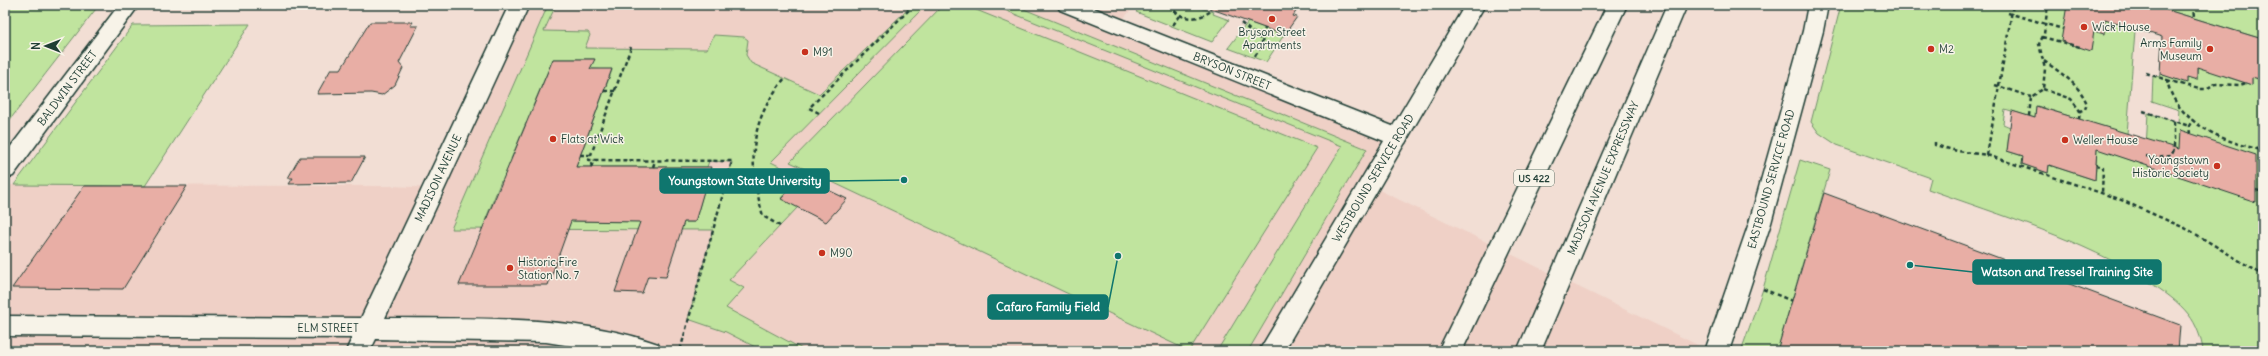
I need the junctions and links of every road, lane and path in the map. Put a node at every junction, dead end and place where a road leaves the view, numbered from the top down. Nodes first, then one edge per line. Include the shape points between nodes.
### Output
1 (129, 5) edge
2 (518, 5) edge
3 (914, 5) edge
4 (1067, 5) edge
5 (1170, 5) edge
6 (1475, 5) edge
7 (1617, 5) edge
8 (1677, 5) edge
9 (1818, 5) edge
10 (2013, 5) edge
11 (2048, 5) edge
12 (2193, 5) edge
13 (1211, 11) dead end
14 (2008, 13) dead end
15 (2012, 14) junction
16 (2194, 18) dead end
17 (1241, 23) dead end
18 (2045, 24) junction
19 (1265, 28) dead end
20 (2063, 29) dead end
21 (2042, 37) junction
22 (1263, 41) junction
23 (632, 47) dead end
24 (2080, 47) dead end
25 (1254, 58) dead end
26 (2044, 61) junction
27 (2146, 73) dead end
28 (785, 78) dead end
29 (2167, 80) junction
30 (2246, 83) dead end
31 (1995, 85) dead end
32 (1999, 86) junction
33 (2043, 89) junction
34 (604, 91) dead end
35 (615, 91) junction
36 (2031, 97) junction
37 (2080, 111) junction
38 (2144, 111) dead end
39 (819, 113) dead end
40 (2029, 116) dead end
41 (2079, 119) dead end
42 (2193, 119) junction
43 (2174, 121) junction
44 (2189, 126) junction
45 (2190, 134) dead end
46 (1397, 137) junction
47 (1935, 142) dead end
48 (2263, 150) edge
49 (1987, 155) junction
50 (580, 156) dead end
51 (591, 156) junction
52 (2146, 156) dead end
53 (594, 160) junction
54 (655, 161) junction
55 (2096, 165) dead end
56 (591, 167) dead end
57 (653, 167) dead end
58 (5, 170) edge
59 (2256, 190) dead end
60 (2263, 192) edge
61 (2102, 194) junction
62 (780, 226) dead end
63 (2263, 275) edge
64 (1763, 289) dead end
65 (1792, 301) dead end
66 (5, 326) edge
67 (369, 328) junction
68 (358, 351) edge
69 (649, 351) edge
70 (680, 351) edge
71 (1271, 351) edge
72 (1450, 351) edge
73 (1529, 351) edge
74 (1717, 351) edge

1 - 58 main road, BALDWIN STREET
2 - 67 main road, MADISON AVENUE
3 - 39 path via 809,108
4 - 46 main road, BRYSON STREET
5 - 13 path via 1175,13 1186,18 1201,17
6 - 46 main road, WESTBOUND SERVICE ROAD
7 - 72 main road, US 422
8 - 73 main road, MADISON AVENUE EXPRESSWAY
9 - 74 main road, EASTBOUND SERVICE ROAD via 1814,31 1760,223
10 - 15 path
11 - 18 path
12 - 16 path
14 - 15 path
15 - 18 path
15 - 32 path
17 - 22 path
18 - 20 path
18 - 21 path
19 - 22 path
21 - 24 path
21 - 26 path via 2039,44
22 - 25 path
23 - 35 path
26 - 33 path
26 - 37 path via 2081,91 2088,104
27 - 29 path
28 - 62 path via 770,93 756,123 752,158 757,197 763,216
29 - 30 path via 2206,89 2216,84
29 - 42 path via 2169,92
31 - 32 path
32 - 36 path
32 - 49 path
33 - 36 path
33 - 37 path via 2071,99
34 - 35 path
35 - 51 path
36 - 40 path
37 - 41 path
38 - 43 path
42 - 44 path
42 - 48 path via 2226,139
43 - 44 path
43 - 52 path via 2174,150 2171,156
44 - 45 path
46 - 71 main road, WESTBOUND SERVICE ROAD
47 - 49 path via 1935,145 1957,151
49 - 61 path
50 - 51 path
51 - 53 path via 589,160
53 - 54 path
53 - 56 path
54 - 57 path
54 - 70 path via 732,161
55 - 61 path via 2103,167
59 - 60 path
61 - 63 path via 2159,215 2189,230
64 - 65 path
66 - 67 main road, ELM STREET
67 - 68 main road, MADISON AVENUE
67 - 69 main road, ELM STREET via 546,332 605,340

